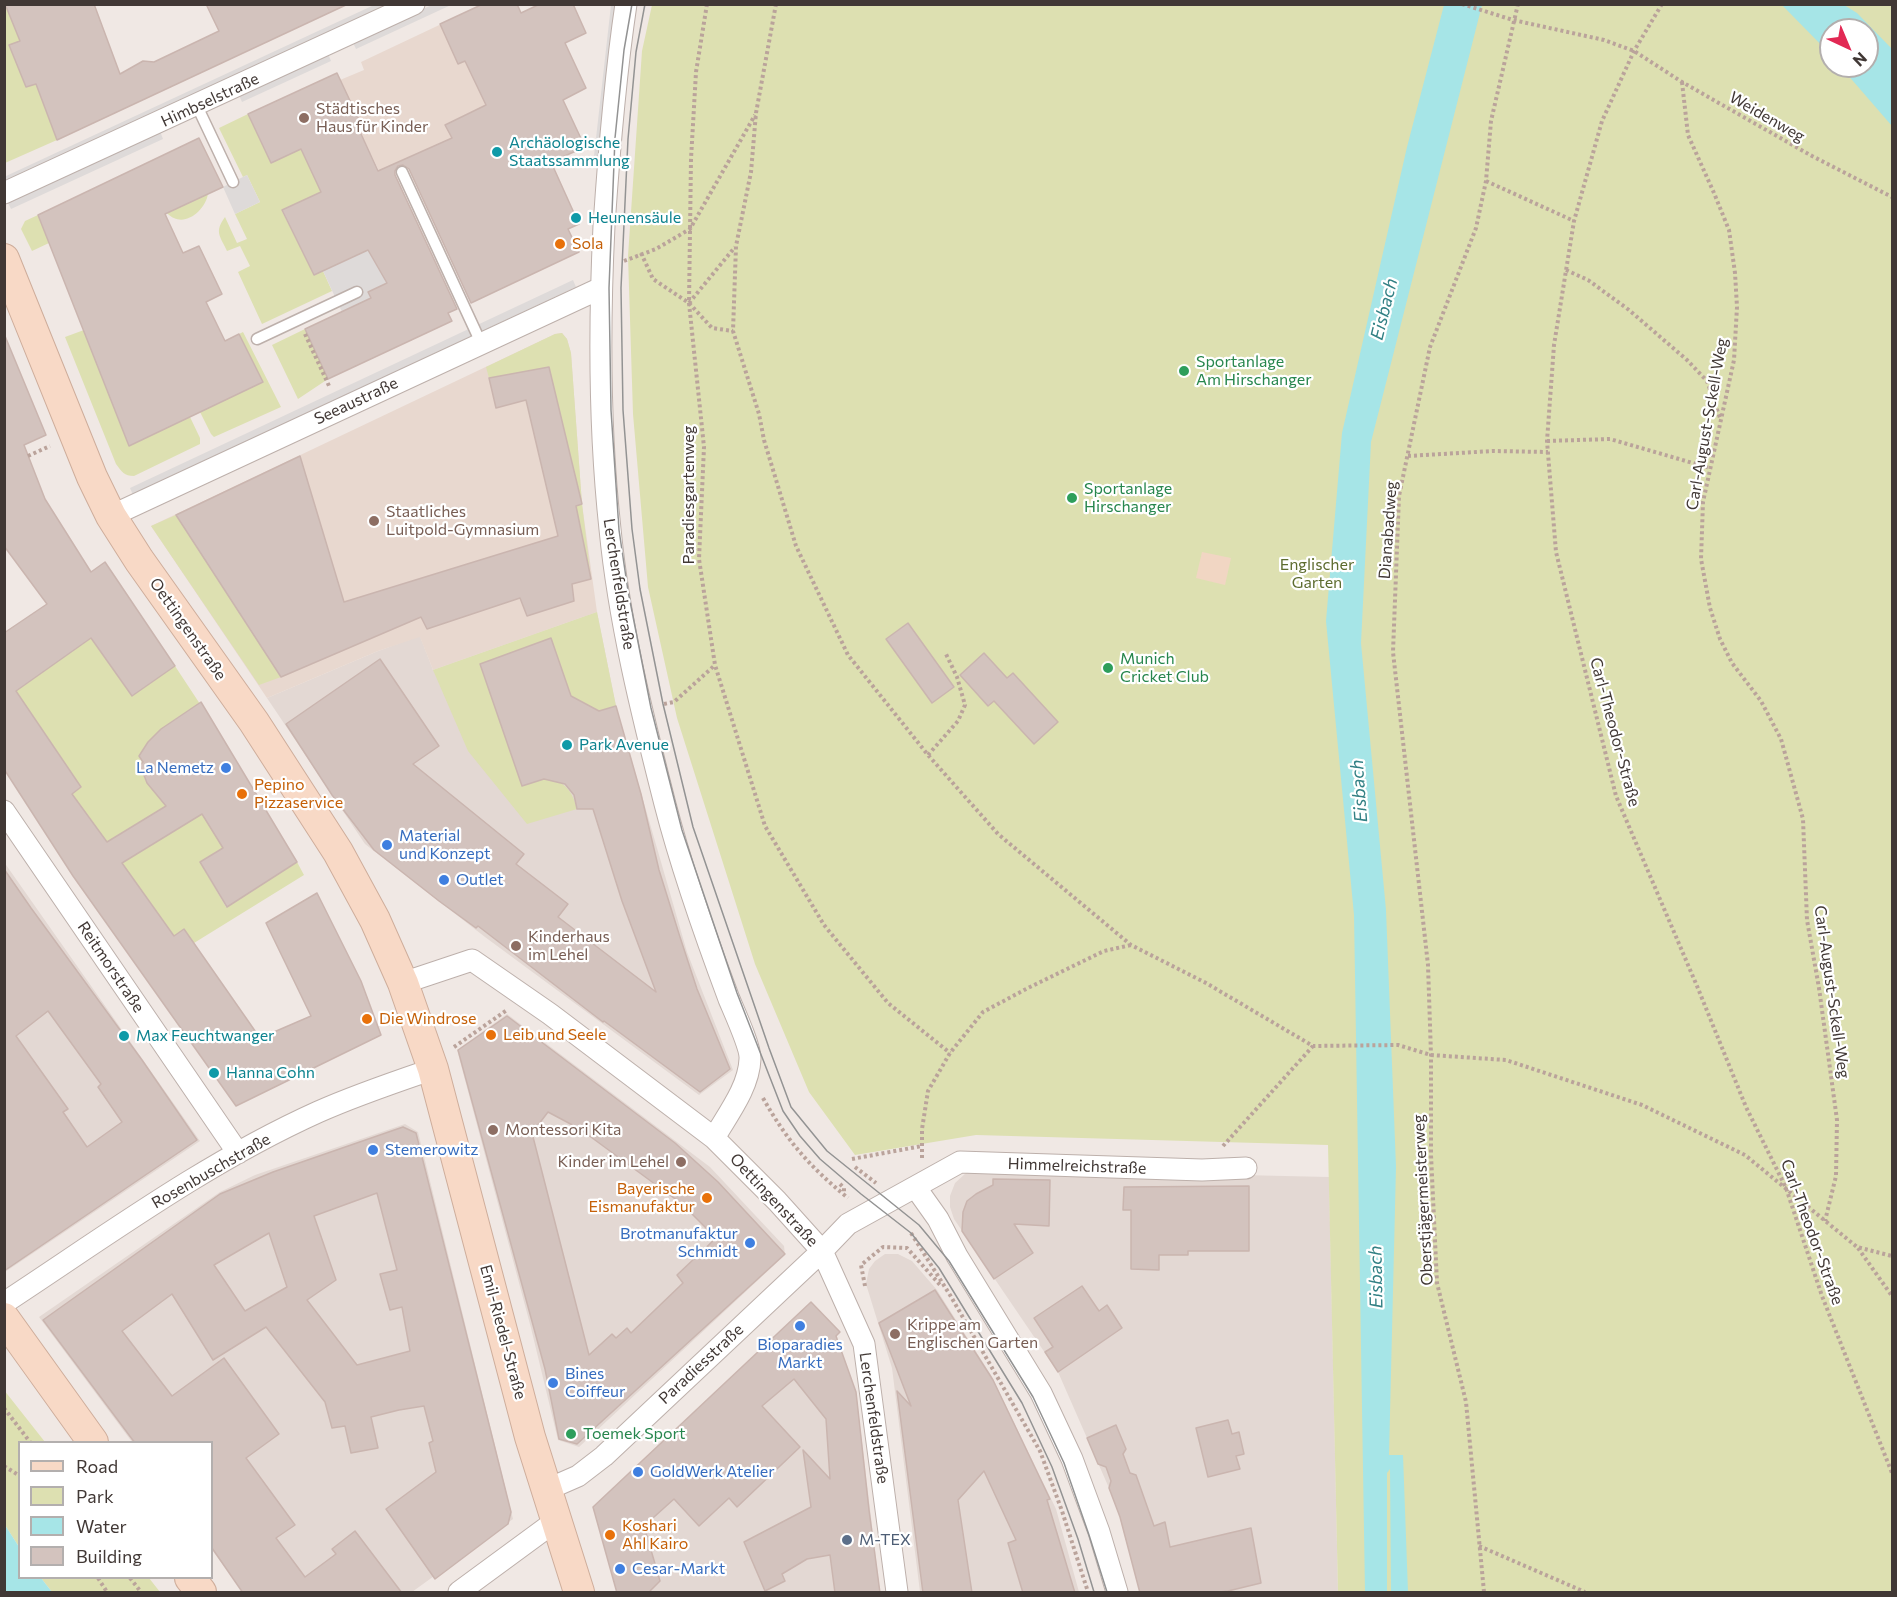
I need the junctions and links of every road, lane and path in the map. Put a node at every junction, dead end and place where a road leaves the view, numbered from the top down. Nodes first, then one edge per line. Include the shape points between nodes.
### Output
1 (414, 4) edge
2 (626, 4) edge
3 (707, 4) edge
4 (776, 4) edge
5 (1462, 4) edge
6 (1518, 4) edge
7 (1662, 4) edge
8 (1513, 20) junction
9 (1634, 51) junction
10 (1682, 82) junction
11 (197, 106) junction
12 (756, 112) junction
13 (402, 172) dead end
14 (1486, 181) junction
15 (233, 182) dead end
16 (4, 193) edge
17 (1893, 197) edge
18 (1574, 221) junction
19 (690, 229) junction
20 (736, 246) junction
21 (641, 253) junction
22 (4, 259) edge
23 (631, 259) dead end
24 (1566, 270) junction
25 (601, 288) junction
26 (357, 292) dead end
27 (689, 303) junction
28 (298, 320) junction
29 (733, 331) junction
30 (257, 339) dead end
31 (481, 344) junction
32 (330, 388) dead end
33 (1721, 419) junction
34 (1547, 441) junction
35 (54, 444) dead end
36 (1548, 452) junction
37 (28, 456) dead end
38 (1408, 456) junction
39 (1710, 468) junction
40 (111, 516) junction
41 (946, 654) dead end
42 (715, 665) junction
43 (674, 702) dead end
44 (928, 755) junction
45 (4, 811) edge
46 (1131, 945) junction
47 (403, 983) junction
48 (526, 997) junction
49 (1313, 1046) junction
50 (950, 1053) junction
51 (1431, 1055) junction
52 (432, 1066) junction
53 (922, 1129) dead end
54 (714, 1138) junction
55 (922, 1146) dead end
56 (237, 1153) junction
57 (923, 1156) dead end
58 (852, 1159) dead end
59 (913, 1161) dead end
60 (855, 1167) dead end
61 (1246, 1168) dead end
62 (1202, 1170) junction
63 (885, 1178) dead end
64 (840, 1184) dead end
65 (915, 1188) junction
66 (1786, 1188) junction
67 (844, 1195) dead end
68 (1826, 1221) junction
69 (911, 1233) dead end
70 (1857, 1247) junction
71 (822, 1251) junction
72 (1893, 1256) edge
73 (867, 1294) dead end
74 (950, 1295) junction
75 (1893, 1296) edge
76 (4, 1303) edge
77 (4, 1318) edge
78 (4, 1408) edge
79 (29, 1441) edge
80 (92, 1441) edge
81 (4, 1466) edge
82 (1892, 1466) edge
83 (1893, 1473) edge
84 (18, 1475) edge
85 (546, 1490) junction
86 (557, 1520) junction
87 (1478, 1546) junction
88 (99, 1579) edge
89 (130, 1579) edge
90 (191, 1579) edge
91 (107, 1593) edge
92 (141, 1593) edge
93 (201, 1593) edge
94 (459, 1593) edge
95 (579, 1593) edge
96 (897, 1593) edge
97 (1088, 1593) edge
98 (1117, 1593) edge
99 (1484, 1593) edge
100 (1585, 1593) edge

1 - 11 street, Himbselstraße
2 - 25 street, Lerchenfeldstraße via 609,139
3 - 19 path, Paradiesgartenweg via 696,72
4 - 12 path
5 - 8 path, Weidenweg
6 - 8 path, Dianabadweg
7 - 9 path, Carl-Theodor-Straße
8 - 9 path, Weidenweg via 1604,40
8 - 14 path, Dianabadweg via 1491,121
9 - 10 path, Weidenweg
9 - 18 path, Carl-Theodor-Straße via 1602,121
10 - 17 path, Weidenweg
10 - 33 path, Carl-August-Sckell-Weg via 1688,135 1728,230 1735,273 1734,360
11 - 15 lane
11 - 16 street, Himbselstraße
12 - 19 path
12 - 20 path via 751,172
13 - 31 lane
14 - 18 path
14 - 38 path, Dianabadweg via 1476,228 1430,347
18 - 24 path, Carl-Theodor-Straße
19 - 21 path via 656,249
19 - 27 path, Paradiesgartenweg
20 - 27 path
20 - 29 path
21 - 23 path
21 - 27 path via 652,279
22 - 40 main road, Oettingenstraße
24 - 33 path via 1588,280 1629,310 1687,360 1707,381
24 - 34 path, Carl-Theodor-Straße via 1554,345
25 - 31 street, Seeaustraße
25 - 54 street, Lerchenfeldstraße via 606,481 630,654 672,832 751,1057 743,1086
26 - 28 lane
27 - 29 path via 712,328
27 - 42 path, Paradiesgartenweg via 704,447 699,559
28 - 30 lane
28 - 32 path
29 - 44 path via 796,546 848,655
31 - 40 street, Seeaustraße
33 - 39 path, Carl-August-Sckell-Weg
34 - 36 path, Carl-Theodor-Straße
34 - 39 path via 1610,439
35 - 37 path
36 - 38 path
36 - 66 path, Carl-Theodor-Straße via 1557,552 1616,796 1746,1107
38 - 51 path, Dianabadweg via 1400,496 1393,652 1428,965
39 - 68 path, Carl-August-Sckell-Weg via 1703,502 1701,559 1710,608 1728,655 1761,701 1781,739 1803,819 1807,920 1837,1119 1836,1176
40 - 47 main road, Oettingenstraße via 254,722 338,852
41 - 44 path via 965,705 958,721
42 - 43 path
42 - 50 path, Paradiesgartenweg via 765,826 824,925 888,1004
44 - 46 path via 998,834
45 - 56 street, Reitmorstraße
46 - 49 path via 1206,983
46 - 50 path via 1104,951 983,1012
47 - 48 street, Oettingenstraße via 472,960
47 - 52 main road, Oettingenstraße
48 - 52 path
48 - 54 street, Oettingenstraße
49 - 51 path via 1398,1045
49 - 62 path
50 - 53 path via 928,1091
51 - 66 path via 1506,1060 1642,1105 1745,1155
51 - 87 path, Oberstjägermeisterweg via 1437,1283 1466,1402
52 - 56 street, Rosenbuschstraße via 318,1112
52 - 85 main road, Emil-Riedel-Straße
54 - 71 street, Oettingenstraße
55 - 58 path
56 - 76 street, Rosenbuschstraße
57 - 59 path
60 - 63 path via 876,1183
61 - 62 street, Himmelreichstraße
62 - 65 street, Himmelreichstraße via 960,1162
64 - 67 path
65 - 71 street, Oettingenstraße via 848,1224
65 - 98 street via 938,1219 1041,1393 1072,1459
66 - 68 path
66 - 82 path, Carl-Theodor-Straße via 1822,1296
68 - 70 path
69 - 74 path
70 - 72 path
70 - 75 path
71 - 85 street, Paradiesstraße via 597,1462 578,1476
71 - 96 street, Lerchenfeldstraße via 864,1344
73 - 74 path via 861,1265 883,1247 908,1248
74 - 97 path via 1040,1451
77 - 80 main road
78 - 79 path
81 - 84 path
82 - 83 path, Carl-Theodor-Straße
85 - 86 main road, Emil-Riedel-Straße
86 - 94 street
86 - 95 main road, Emil-Riedel-Straße
87 - 99 path, Oberstjägermeisterweg
87 - 100 path
88 - 91 path
89 - 92 path
90 - 93 main road

